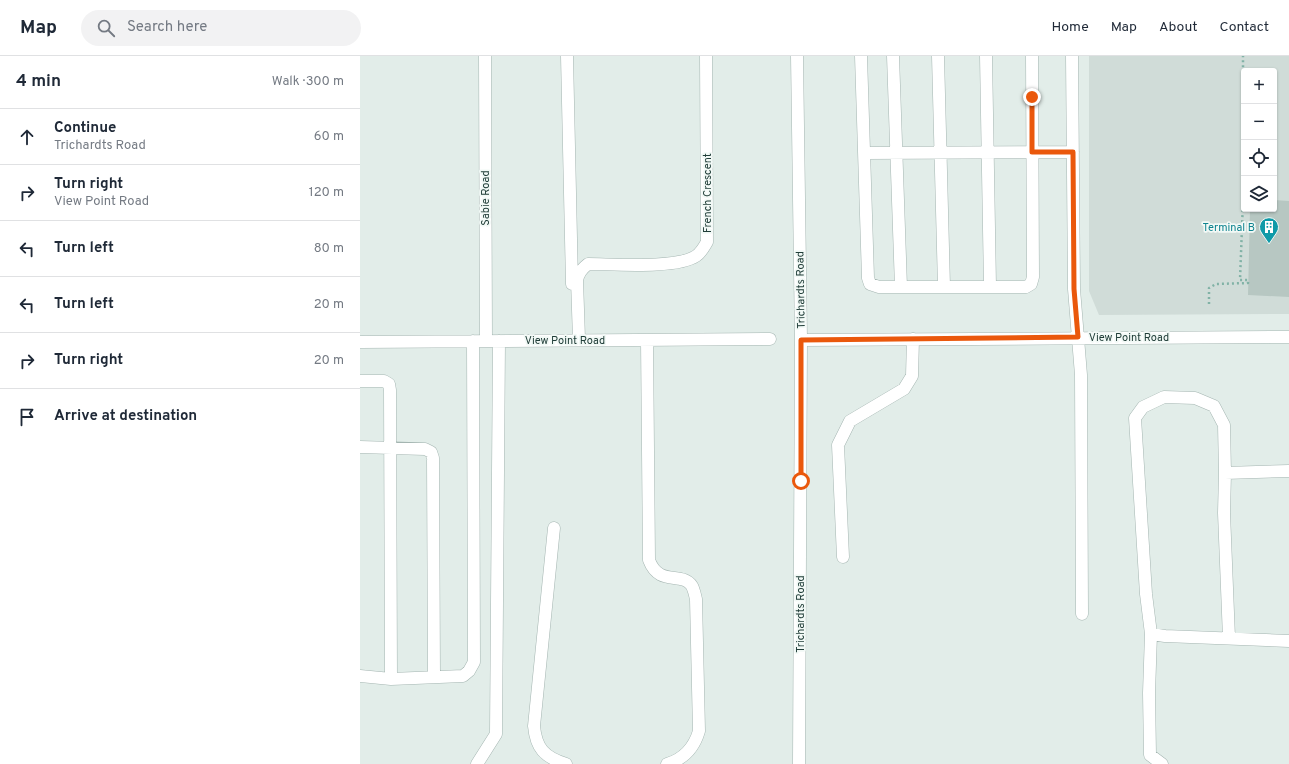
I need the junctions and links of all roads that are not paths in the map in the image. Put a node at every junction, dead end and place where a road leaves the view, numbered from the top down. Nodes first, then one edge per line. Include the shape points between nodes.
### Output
1 (485, 56) edge
2 (568, 56) edge
3 (706, 56) edge
4 (797, 56) edge
5 (861, 56) edge
6 (893, 56) edge
7 (938, 56) edge
8 (986, 56) edge
9 (1032, 56) edge
10 (1072, 56) edge
11 (987, 152) junction
12 (1032, 152) junction
13 (1073, 152) junction
14 (864, 153) junction
15 (896, 153) junction
16 (940, 153) junction
17 (990, 286) junction
18 (901, 287) junction
19 (944, 287) junction
20 (1078, 337) junction
21 (1289, 337) edge
22 (770, 339) dead end
23 (913, 339) junction
24 (577, 340) junction
25 (647, 340) junction
26 (801, 340) junction
27 (472, 341) junction
28 (486, 341) junction
29 (499, 341) junction
30 (360, 342) edge
31 (360, 381) edge
32 (360, 447) edge
33 (391, 448) junction
34 (1289, 471) edge
35 (1225, 473) junction
36 (554, 528) dead end
37 (843, 557) dead end
38 (1082, 614) dead end
39 (1151, 634) junction
40 (1229, 638) junction
41 (1289, 641) edge
42 (360, 676) edge
43 (434, 678) junction
44 (391, 679) junction
45 (477, 764) edge
46 (566, 764) edge
47 (667, 764) edge
48 (799, 764) edge
49 (1162, 764) edge

1 - 28 street, Sabie Road
2 - 24 street
3 - 24 street, French Crescent via 707,242 696,256 687,261 668,264 588,264 578,274 577,280
4 - 26 street, Trichardts Road
5 - 14 street
6 - 15 street
7 - 16 street
8 - 11 street
9 - 12 street
10 - 13 street
11 - 12 street
11 - 16 street
11 - 17 street
12 - 13 street
12 - 17 street via 1031,284
13 - 20 street via 1074,289
14 - 15 street
14 - 18 street via 868,278 874,286
15 - 16 street
15 - 18 street
16 - 19 street
17 - 19 street
18 - 19 street
20 - 21 street, View Point Road
20 - 23 street, View Point Road
20 - 38 street via 1081,375
22 - 25 street, View Point Road
23 - 26 street, View Point Road
23 - 37 street via 912,376 904,389 850,421 838,445
24 - 25 street, View Point Road
24 - 29 street, View Point Road
25 - 47 street via 649,560 652,570 664,577 686,581 692,587 696,599 699,731 686,755
26 - 48 street, Trichardts Road
27 - 28 street, View Point Road
27 - 30 street, View Point Road
27 - 43 street via 474,662 470,671 463,676
28 - 29 street, View Point Road
29 - 45 street via 496,734
31 - 33 street via 384,381 389,384
32 - 33 street
33 - 43 street via 425,449 431,452 433,458
33 - 44 street
34 - 35 street
35 - 39 street via 1224,425 1214,406 1195,398 1164,397 1143,407 1135,418 1146,594
35 - 40 street
36 - 46 street via 534,726 536,741 545,753
39 - 40 street
39 - 49 street via 1150,754
40 - 41 street
42 - 44 street
43 - 44 street

